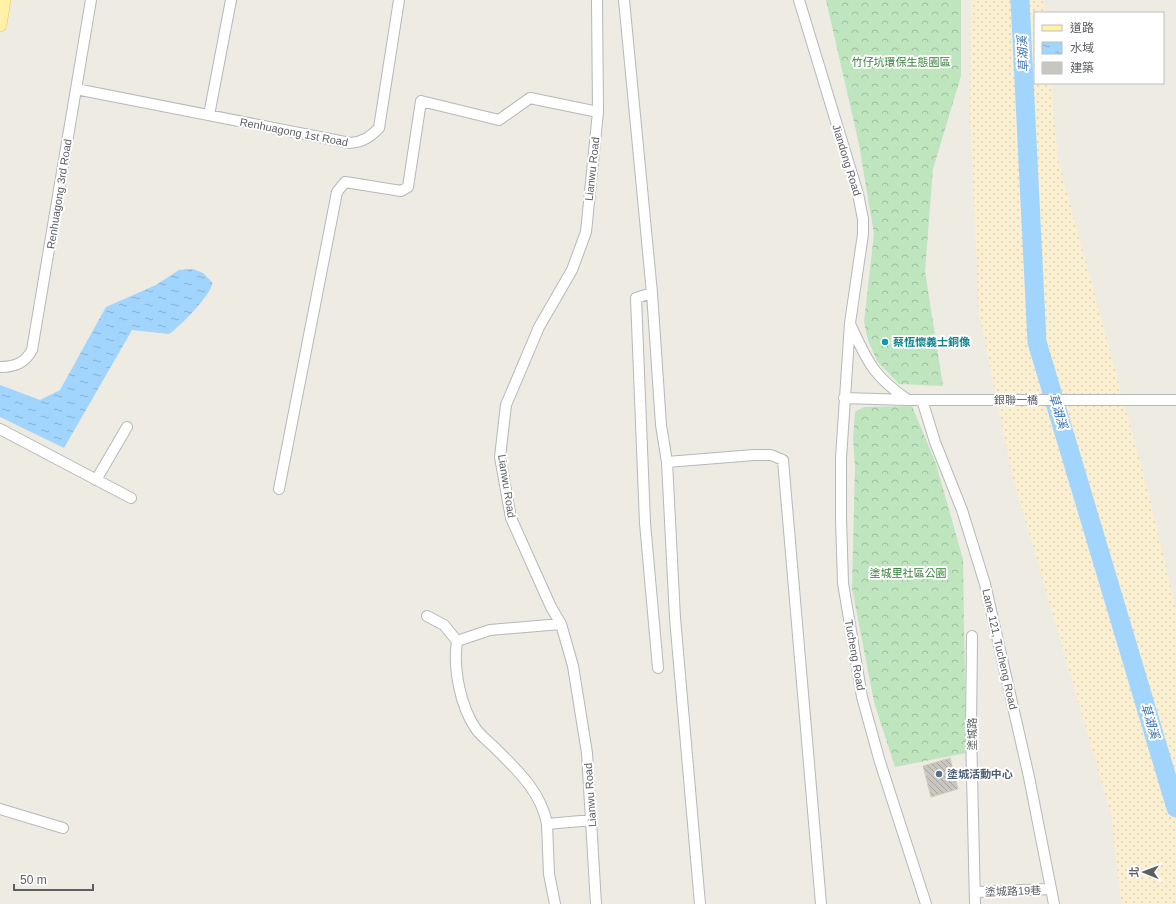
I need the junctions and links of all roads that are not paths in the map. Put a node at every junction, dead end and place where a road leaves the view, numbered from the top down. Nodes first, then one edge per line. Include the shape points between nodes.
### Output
1 (91, 0) edge
2 (231, 0) edge
3 (399, 0) edge
4 (597, 0) edge
5 (624, 0) edge
6 (799, 0) edge
7 (2, 8) edge
8 (0, 25) edge
9 (76, 89) junction
10 (598, 112) junction
11 (209, 115) junction
12 (652, 293) junction
13 (850, 323) junction
14 (0, 367) edge
15 (844, 398) junction
16 (908, 400) junction
17 (924, 400) junction
18 (1176, 400) edge
19 (127, 427) dead end
20 (0, 429) edge
21 (667, 462) junction
22 (96, 480) junction
23 (279, 489) dead end
24 (131, 498) dead end
25 (427, 616) dead end
26 (561, 624) junction
27 (972, 636) dead end
28 (457, 641) junction
29 (658, 668) dead end
30 (0, 809) edge
31 (592, 820) junction
32 (547, 824) junction
33 (63, 828) dead end
34 (1050, 889) junction
35 (976, 892) junction
36 (555, 904) edge
37 (596, 904) edge
38 (700, 904) edge
39 (821, 904) edge
40 (926, 904) edge
41 (975, 904) edge
42 (1054, 904) edge

1 - 9 street, Renhuagong 3rd Road
2 - 11 street
3 - 11 street, Renhuagong 1st Road via 379,128 365,140 350,143
4 - 10 street, Lianwu Road
5 - 12 street
6 - 13 street, Jiandong Road via 858,194 863,219 860,261
7 - 8 main road
9 - 11 street, Renhuagong 1st Road
9 - 14 street, Renhuagong 3rd Road via 32,350 23,361 13,366
10 - 23 street via 530,98 499,120 421,101 408,187 401,191 345,182 337,192
10 - 26 street, Lianwu Road via 586,232 572,270 539,327 506,405 500,457 511,518
12 - 21 street via 661,425
12 - 29 street via 636,298 644,523
13 - 15 street, Jiandong Road
13 - 16 street via 874,372 887,386
15 - 16 street
15 - 40 street, Tucheng Road via 840,518 847,612 862,697 880,762
16 - 17 street
17 - 18 street, 銀聯一橋
17 - 34 street, Lane 121, Tucheng Road via 933,436 962,510 985,584 1029,777
19 - 22 street
20 - 22 street
21 - 38 street via 675,618
21 - 39 street via 754,455 771,455 783,460
22 - 24 street
25 - 28 street via 444,625
26 - 28 street via 490,630
26 - 31 street, Lianwu Road via 573,666 586,745
27 - 35 street, 塗城路 via 971,731
28 - 32 street via 456,671 476,729 526,780 545,814
30 - 33 street
31 - 32 street
31 - 37 street, Lianwu Road
32 - 36 street via 548,874
34 - 35 street, 塗城路19巷
34 - 42 street, Lane 121, Tucheng Road
35 - 41 street, 塗城路

